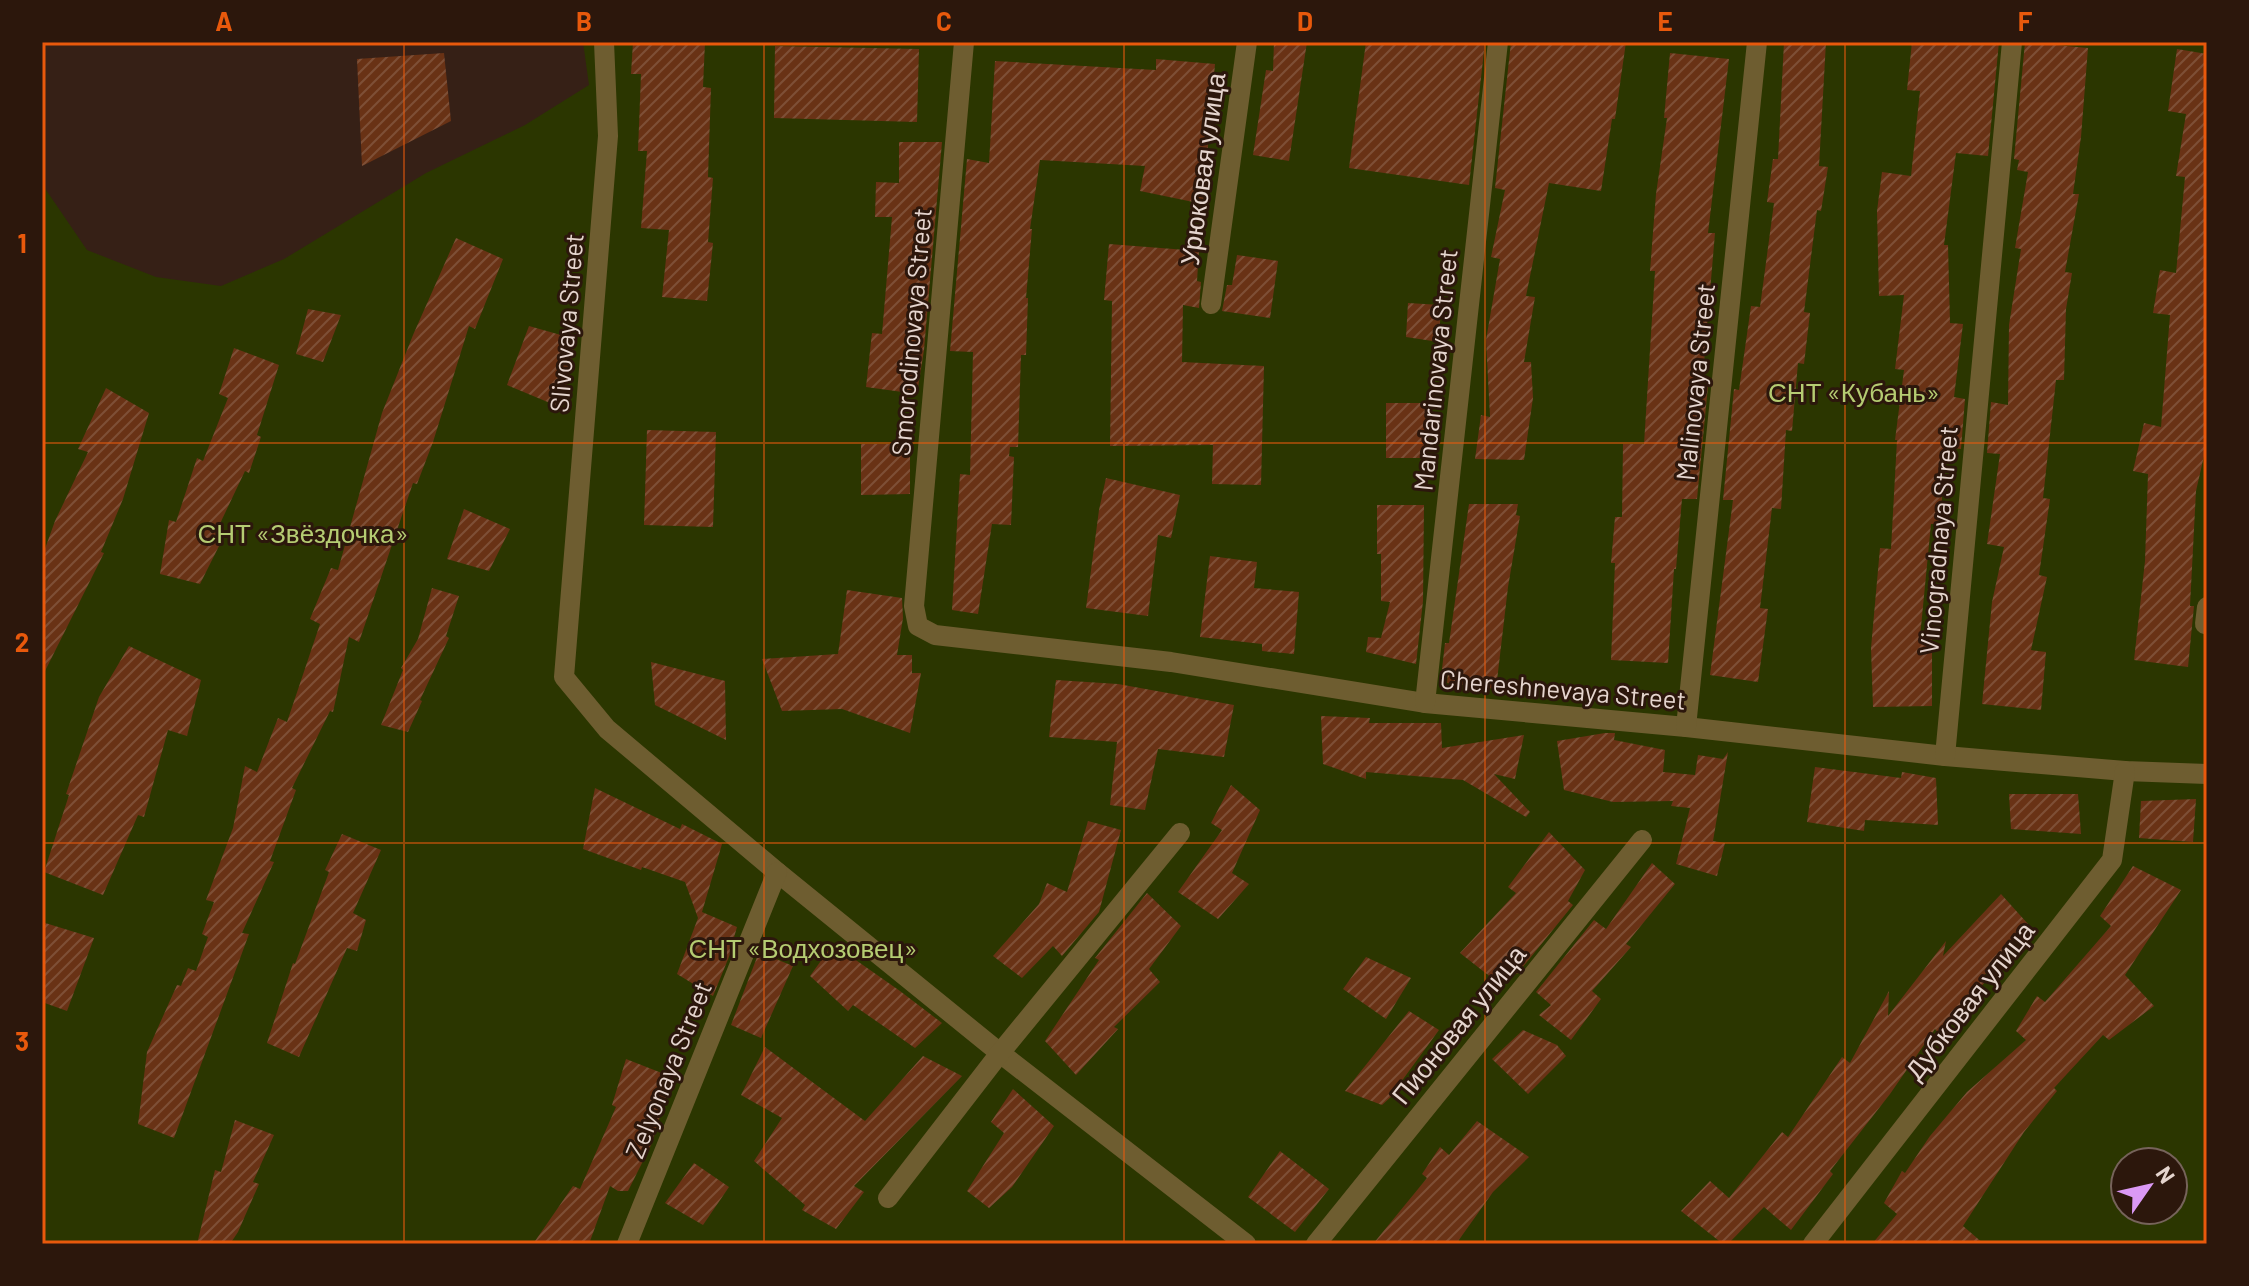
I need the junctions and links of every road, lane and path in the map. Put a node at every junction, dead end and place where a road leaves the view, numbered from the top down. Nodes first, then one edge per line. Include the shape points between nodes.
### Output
1 (604, 42) edge
2 (964, 42) edge
3 (1247, 42) edge
4 (1498, 42) edge
5 (1757, 42) edge
6 (2012, 42) edge
7 (1211, 304) dead end
8 (918, 626) joint
9 (1425, 703) junction
10 (1686, 727) junction
11 (1945, 756) junction
12 (2125, 771) junction
13 (2207, 774) edge
14 (1180, 833) dead end
15 (1642, 840) dead end
16 (777, 872) junction
17 (1000, 1053) junction
18 (888, 1198) dead end
19 (627, 1244) edge
20 (1246, 1244) edge
21 (1316, 1244) edge
22 (1813, 1244) edge

1 - 16 street, Slivovaya Street via 608,136 564,677 607,729
2 - 8 street, Smorodinovaya Street via 914,606
3 - 7 street, Урюковая улица
4 - 9 street, Mandarinovaya Street
5 - 10 street, Malinovaya Street
6 - 11 street, Vinogradnaya Street
8 - 9 street, Chereshnevaya Street via 935,635 1171,662
9 - 10 street, Chereshnevaya Street
10 - 11 street, Chereshnevaya Street
11 - 12 street, Chereshnevaya Street
12 - 13 street, Chereshnevaya Street
12 - 22 street, Дубковая улица via 2112,860
14 - 17 street
15 - 21 street, Пионовая улица
16 - 17 street
16 - 19 street, Zelyonaya Street
17 - 18 street
17 - 20 street

